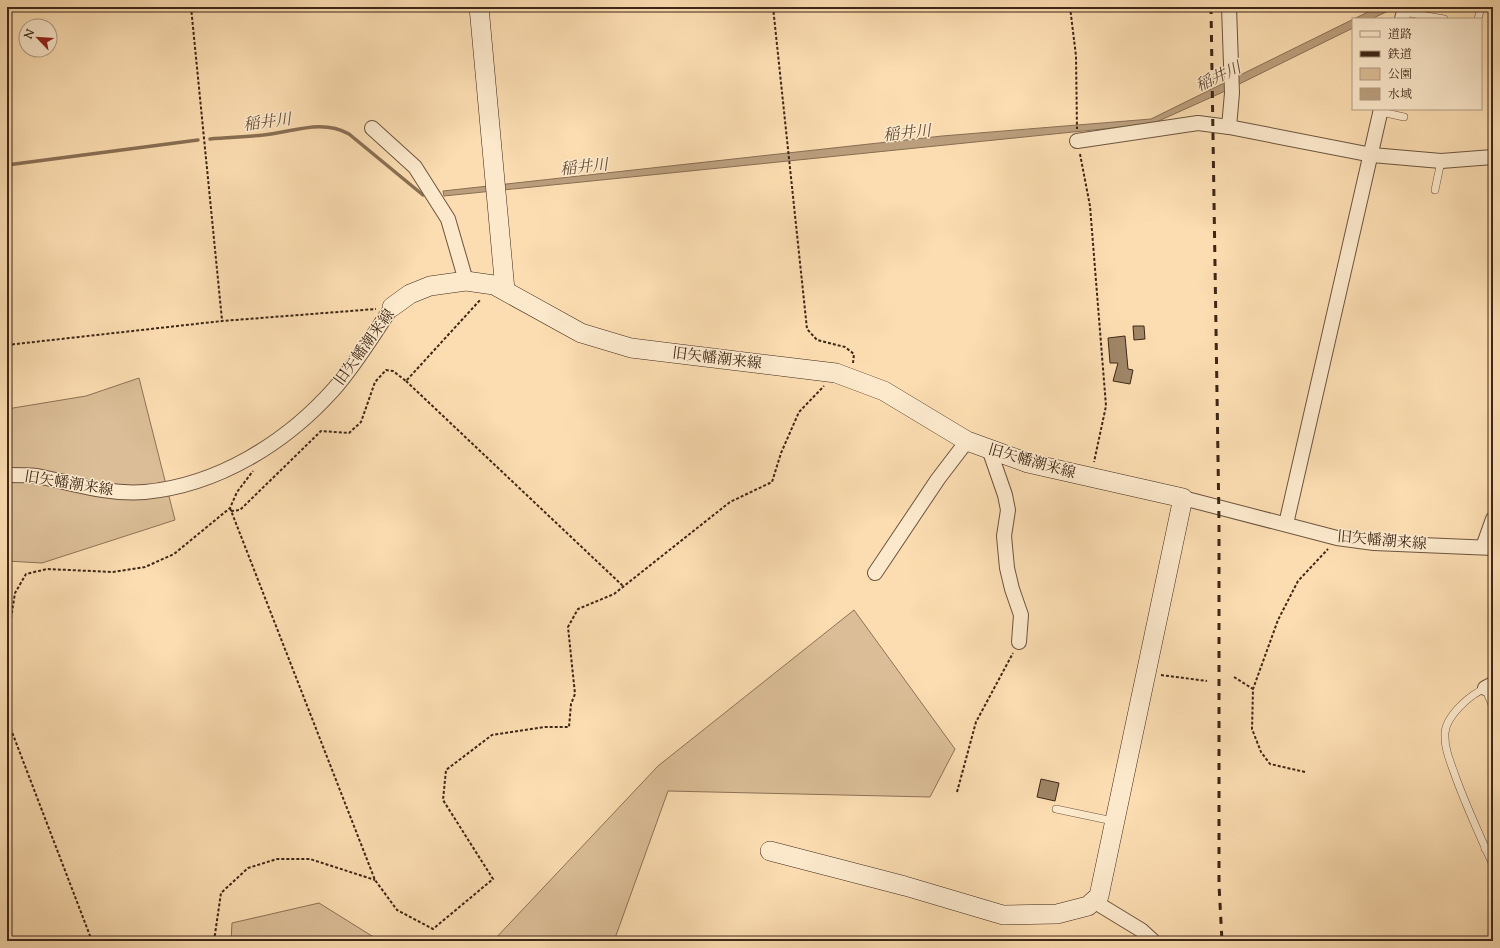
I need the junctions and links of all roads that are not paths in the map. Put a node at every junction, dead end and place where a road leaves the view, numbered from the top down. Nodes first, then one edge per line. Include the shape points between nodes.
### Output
1 (478, 7) edge
2 (1229, 7) edge
3 (1480, 11) dead end
4 (1404, 12) edge
5 (1438, 18) edge
6 (1478, 18) edge
7 (1381, 110) edge
8 (1404, 117) dead end
9 (1229, 127) junction
10 (372, 128) dead end
11 (1077, 141) road end
12 (1372, 155) junction
13 (1493, 157) edge
14 (1441, 161) junction
15 (1435, 190) dead end
16 (466, 282) junction
17 (499, 287) junction
18 (392, 307) joint
19 (967, 441) junction
20 (989, 449) junction
21 (7, 475) edge
22 (1184, 498) junction
23 (1493, 519) edge
24 (1286, 524) junction
25 (1488, 547) edge
26 (875, 572) dead end
27 (1019, 642) road end
28 (1490, 686) edge
29 (1493, 707) edge
30 (1056, 809) dead end
31 (1116, 821) junction
32 (1493, 845) edge
33 (1485, 849) junction
34 (770, 851) dead end
35 (1493, 865) edge
36 (1095, 902) junction
37 (1154, 941) edge

1 - 17 street via 495,188
2 - 9 street via 1232,93
3 - 6 lane
4 - 5 lane
7 - 8 lane
7 - 12 street
9 - 11 street via 1198,123
9 - 12 street
10 - 16 street via 416,167 448,219
12 - 14 street
12 - 24 street
13 - 14 street
14 - 15 lane
16 - 17 street, 旧矢幡潮来線
16 - 18 street, 旧矢幡潮来線 via 430,286 410,294
17 - 19 street, 旧矢幡潮来線 via 581,333 631,348 843,376 884,391
18 - 21 street, 旧矢幡潮来線 via 348,372 313,411 270,445 229,470 189,483 145,492 112,491 35,476
19 - 20 street, 旧矢幡潮来線
19 - 26 street
20 - 22 street, 旧矢幡潮来線 via 1028,462
20 - 27 street via 1008,510 1004,536 1007,568 1021,615
22 - 24 street, 旧矢幡潮来線
22 - 31 street
23 - 25 street
24 - 25 street, 旧矢幡潮来線 via 1337,538 1374,543
28 - 29 lane
28 - 33 lane via 1461,704 1445,732 1447,751
30 - 31 lane
31 - 36 street via 1099,896
32 - 33 lane
33 - 35 lane
34 - 36 street via 905,886 1003,915 1057,914
36 - 37 street via 1141,930

